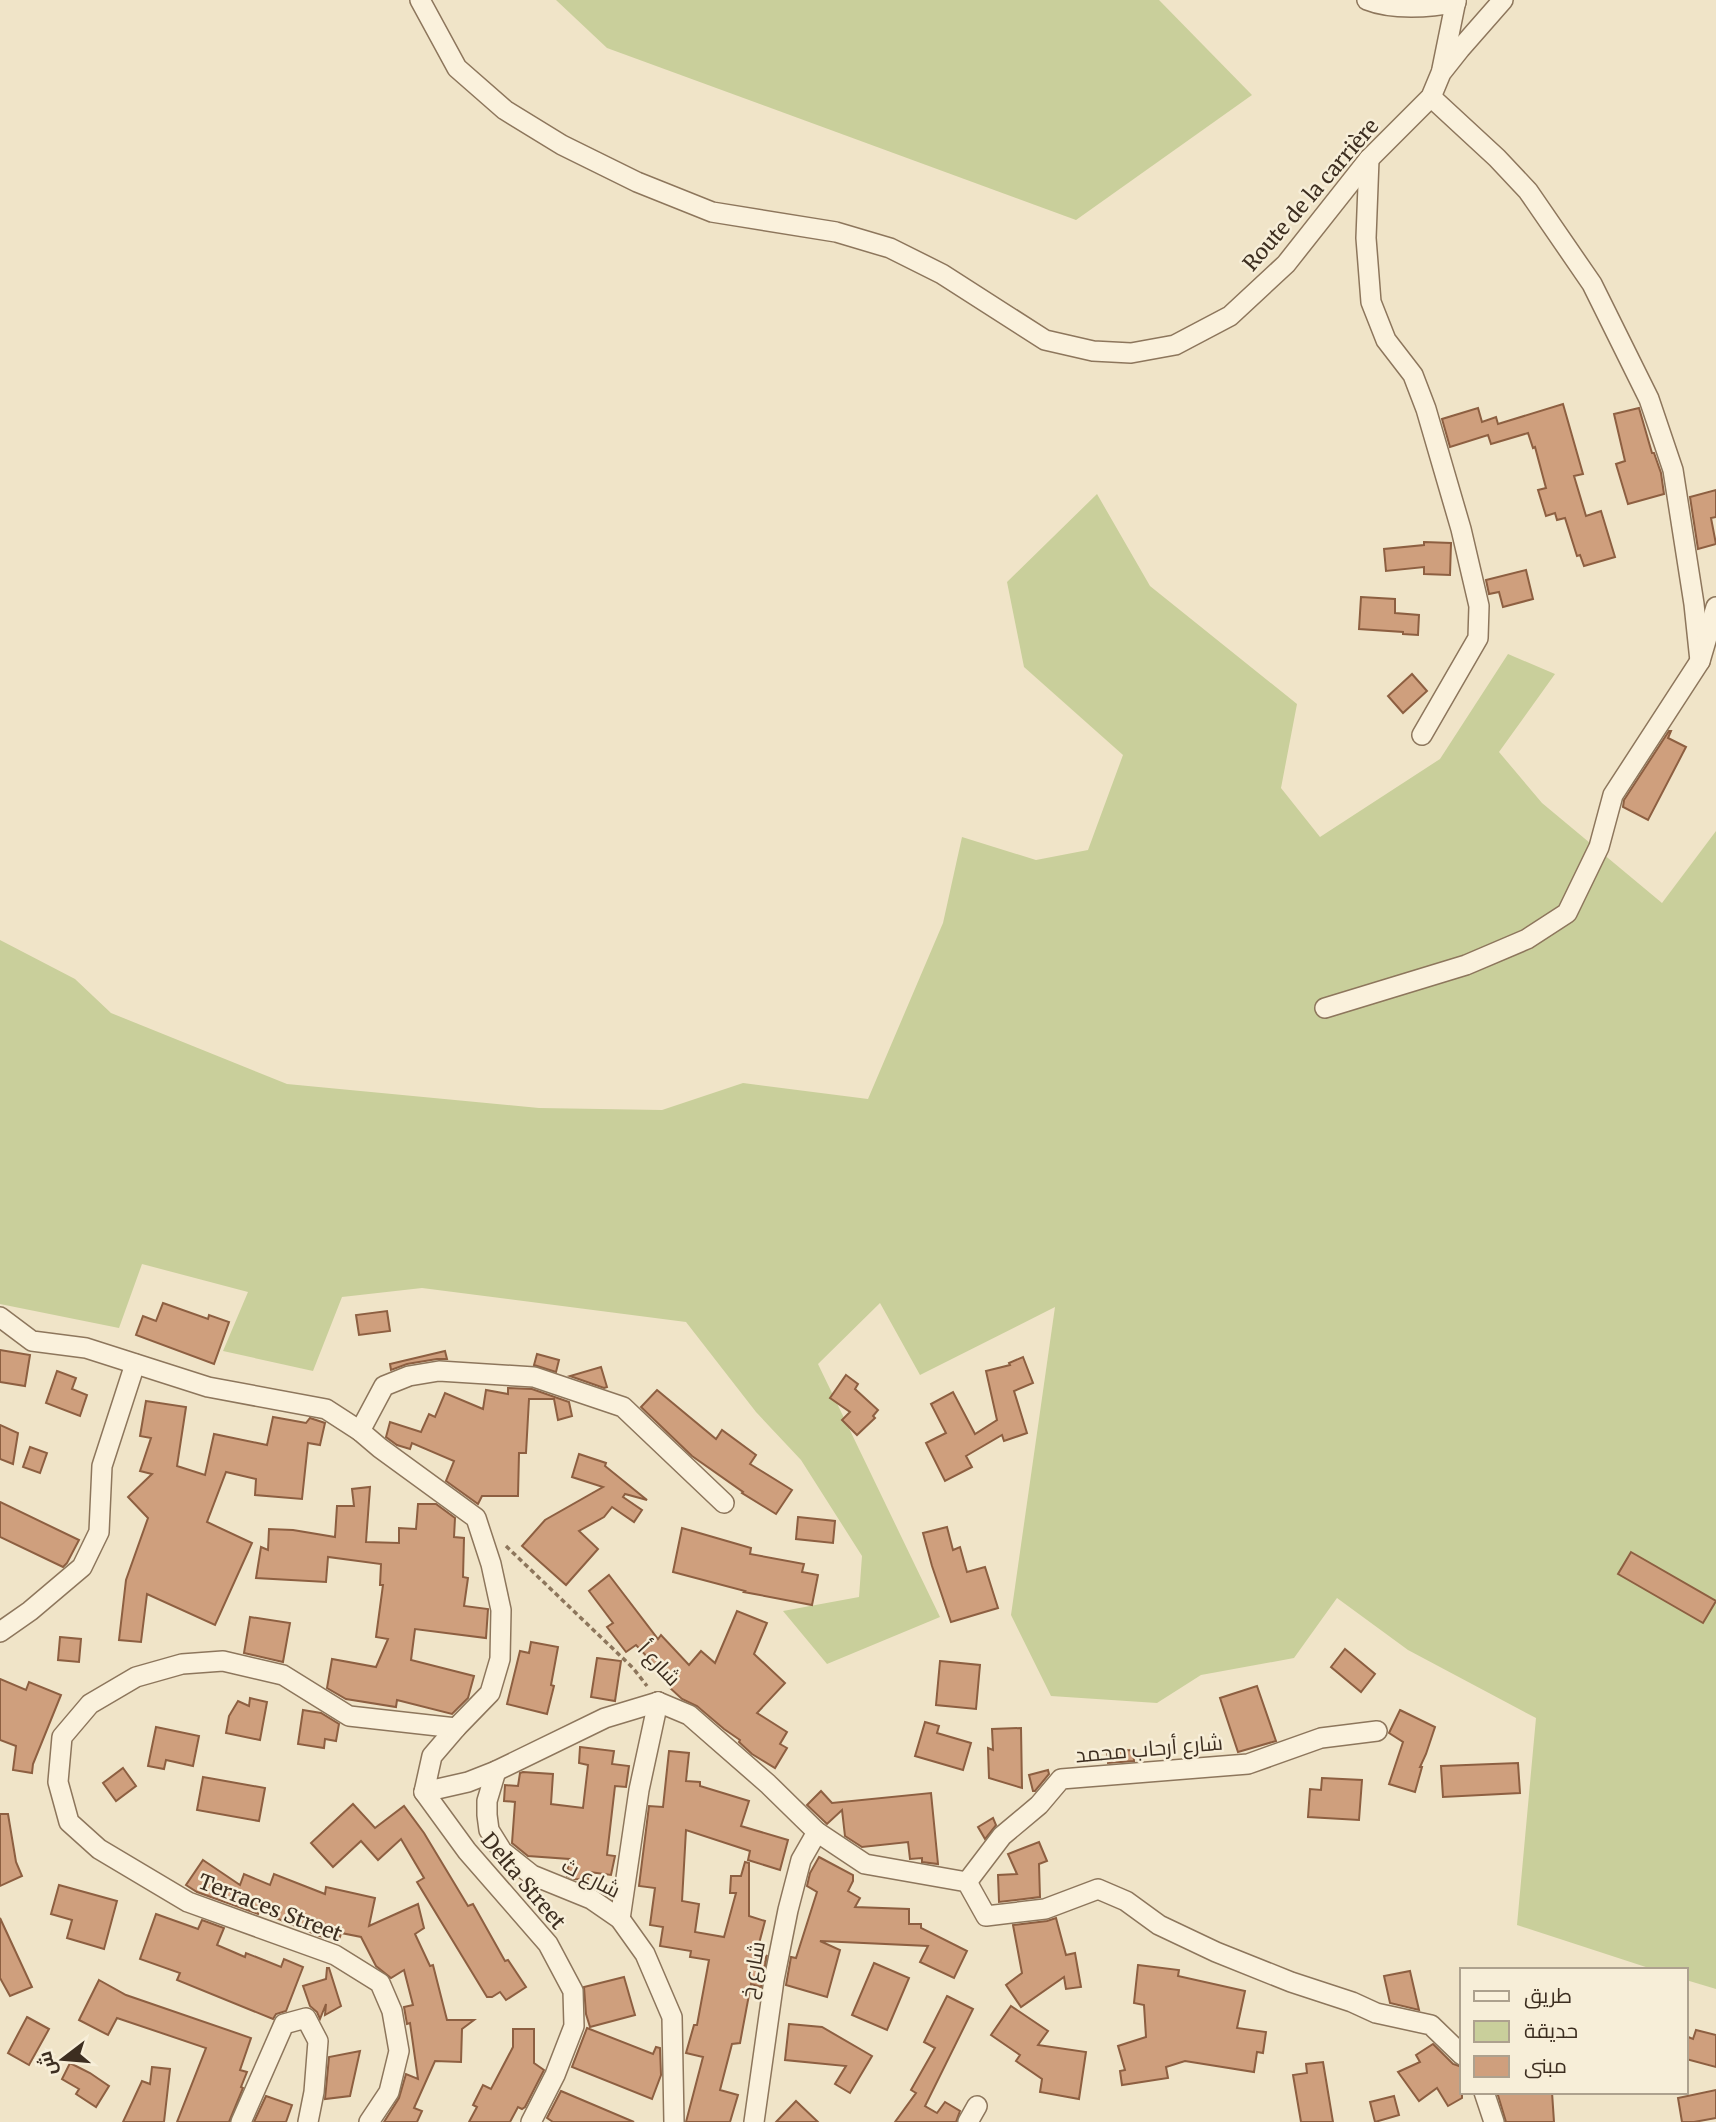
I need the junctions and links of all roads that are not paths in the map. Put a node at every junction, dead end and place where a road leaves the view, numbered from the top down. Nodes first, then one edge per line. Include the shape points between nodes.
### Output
1 (420, 0) edge
2 (1367, 0) edge
3 (1503, 0) edge
4 (1456, 1) edge
5 (1441, 73) junction
6 (1431, 97) junction
7 (1369, 159) junction
8 (1716, 607) edge
9 (1700, 661) junction
10 (1422, 735) dead end
11 (1325, 1008) dead end
12 (0, 1317) edge
13 (135, 1364) junction
14 (360, 1431) junction
15 (724, 1503) dead end
16 (0, 1632) edge
17 (658, 1702) junction
18 (456, 1728) junction
19 (1377, 1731) dead end
20 (496, 1771) junction
21 (424, 1792) junction
22 (817, 1832) junction
23 (967, 1882) junction
24 (620, 1919) junction
25 (1460, 2053) edge
26 (1485, 2094) edge
27 (241, 2122) edge
28 (309, 2122) edge
29 (369, 2122) edge
30 (531, 2122) edge
31 (674, 2122) edge
32 (754, 2122) edge
33 (1494, 2122) edge

1 - 7 street, Route de la carrière via 457,68 505,110 562,145 712,212 836,232 890,248 942,274 1045,340 1093,351 1131,353 1175,345 1230,316 1286,264
2 - 4 street via 1408,7
3 - 5 street, Route de la carrière
4 - 5 street
5 - 6 street, Route de la carrière
6 - 7 street, Route de la carrière
6 - 9 street via 1528,191 1592,284 1649,399 1673,470
7 - 10 street via 1366,238 1371,302 1386,340 1413,375 1426,409 1479,606 1478,638
8 - 9 street
9 - 11 street via 1613,794 1599,846 1567,913 1527,939 1466,965
12 - 13 street via 32,1341 86,1348
13 - 14 street via 208,1387 326,1409
13 - 16 street via 102,1466 99,1532 82,1567
14 - 15 street via 384,1386 409,1376 439,1371 534,1377 623,1407
14 - 18 street via 476,1518 487,1552 501,1610 500,1659 490,1693
17 - 20 street via 605,1718
17 - 22 street, شارع أ via 689,1714
17 - 24 street via 639,1790
18 - 21 street via 432,1756
18 - 29 street, Terraces Street via 349,1716 283,1675 223,1661 182,1664 136,1677 90,1704 62,1737 58,1782 69,1822 99,1849 188,1902 335,1955 380,1983 392,2011 399,2051 389,2092
19 - 23 street, شارع أرحاب محمد via 1321,1738 1248,1764 1061,1779 1002,1836
20 - 21 street
20 - 24 street, شارع ث via 486,1815 502,1851 532,1875 591,1899
21 - 30 street, Delta Street via 467,1851 548,1944 573,1991 574,2026
22 - 23 street, شارع أ via 865,1864
22 - 32 street, شارع خ via 801,1860 788,1910
23 - 25 street via 986,1916 1045,1909 1098,1889 1216,1952 1376,2013 1431,2025
24 - 31 street, شارع ث via 645,1954 672,2017
26 - 33 street
27 - 28 street via 284,2024 306,2018 318,2041

